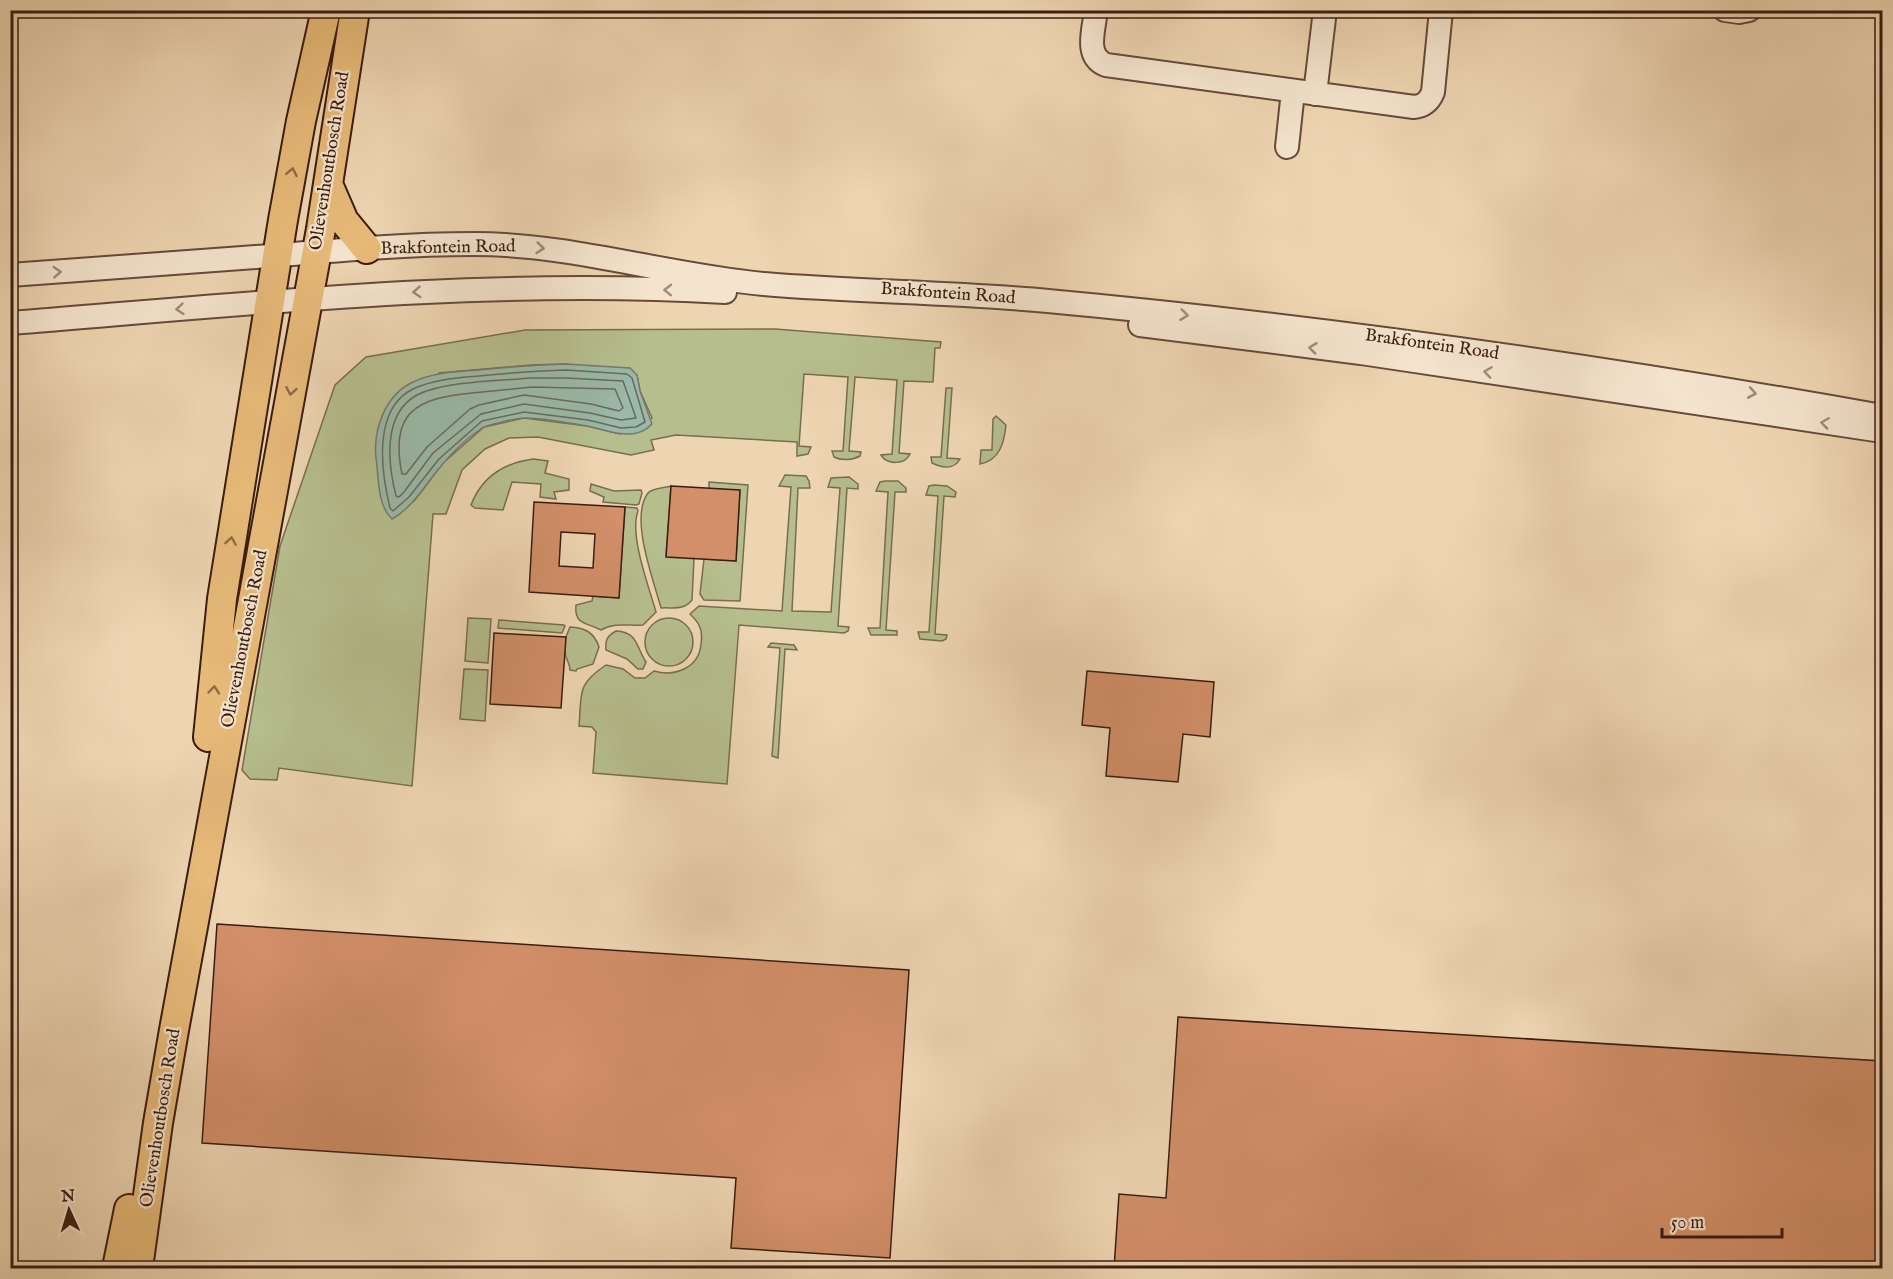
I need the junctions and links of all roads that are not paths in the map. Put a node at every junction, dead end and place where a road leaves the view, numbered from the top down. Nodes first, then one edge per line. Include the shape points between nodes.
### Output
1 (326, 10) edge
2 (355, 10) edge
3 (1096, 10) edge
4 (1325, 10) edge
5 (1442, 10) edge
6 (1725, 10) edge
7 (1749, 10) edge
8 (1304, 92) junction
9 (1287, 147) dead end
10 (327, 182) junction
11 (367, 249) junction
12 (316, 252) junction
13 (277, 255) junction
14 (10, 275) edge
15 (308, 299) junction
16 (270, 302) junction
17 (10, 323) edge
18 (1521, 358) junction
19 (1691, 403) junction
20 (1882, 416) edge
21 (1882, 431) edge
22 (117, 1269) edge
23 (138, 1269) edge

13 -> 1 main road, Olievenhoutbosch Road
2 - 10 main road, Olievenhoutbosch Road
3 - 8 street via 1092,47 1098,62
4 - 8 street
5 - 8 street via 1433,92 1422,106
6 - 7 street
8 - 9 street
10 - 11 main road via 344,221
10 - 12 main road, Olievenhoutbosch Road
11 - 12 street, Brakfontein Road
11 -> 18 street, Brakfontein Road via 478,244 554,249 758,283 1011,297 1127,308 1364,335
12 - 13 street, Brakfontein Road
12 - 15 main road, Olievenhoutbosch Road
14 -> 13 street, Brakfontein Road
13 - 16 main road, Olievenhoutbosch Road
15 - 16 street, Brakfontein Road
19 -> 15 street, Brakfontein Road via 1361,353 1126,323 874,301 698,290 585,288 476,289
15 -> 23 main road, Olievenhoutbosch Road via 174,1030
16 -> 17 street, Brakfontein Road
22 -> 16 main road, Olievenhoutbosch Road via 146,1139 167,1009 210,723 222,599
18 - 19 street via 1533,370 1677,392
18 -> 20 street, Brakfontein Road
21 -> 19 street, Brakfontein Road

